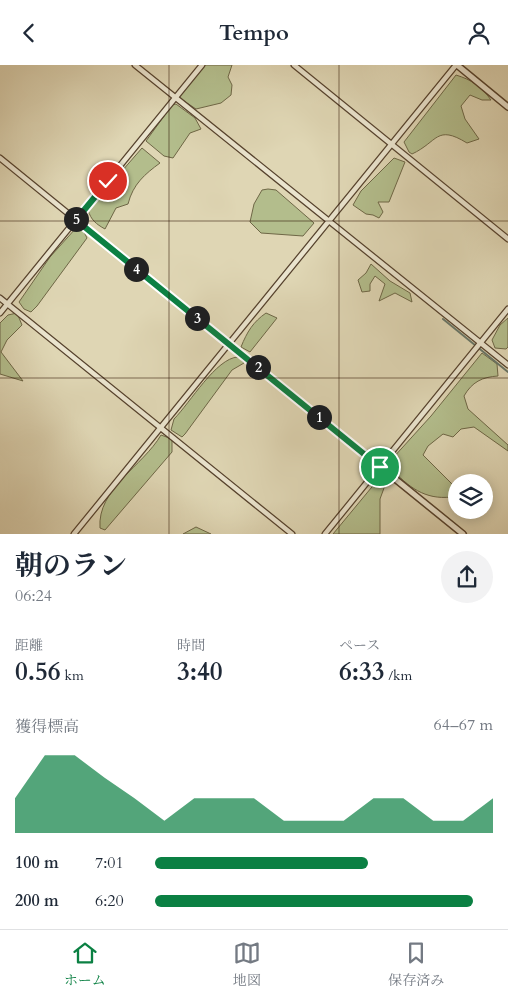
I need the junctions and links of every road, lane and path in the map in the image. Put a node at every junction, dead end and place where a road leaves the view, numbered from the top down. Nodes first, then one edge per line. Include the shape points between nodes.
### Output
1 (135, 65) edge
2 (202, 65) edge
3 (294, 65) edge
4 (456, 65) edge
5 (176, 97) junction
6 (508, 107) edge
7 (391, 144) junction
8 (0, 158) edge
9 (76, 220) junction
10 (328, 220) junction
11 (508, 239) edge
12 (0, 298) edge
13 (7, 303) junction
14 (508, 309) edge
15 (0, 313) edge
16 (199, 320) joint
17 (229, 343) junction
18 (480, 343) junction
19 (508, 365) edge
20 (160, 427) junction
21 (380, 467) junction
22 (74, 534) edge
23 (292, 534) edge
24 (325, 534) edge
25 (463, 534) edge

1 - 5 street
2 - 5 street
3 - 7 street
4 - 6 street
4 - 7 street
5 - 9 street
5 - 10 street
7 - 10 street
7 - 11 street
8 - 9 street
9 - 13 street
9 - 16 street
10 - 17 street
10 - 18 street
12 - 13 street
13 - 15 street
13 - 20 street
14 - 18 street
16 - 17 street
17 - 20 street
17 - 21 street
18 - 19 street
18 - 21 street
20 - 22 street
20 - 23 street
21 - 24 street
21 - 25 street

